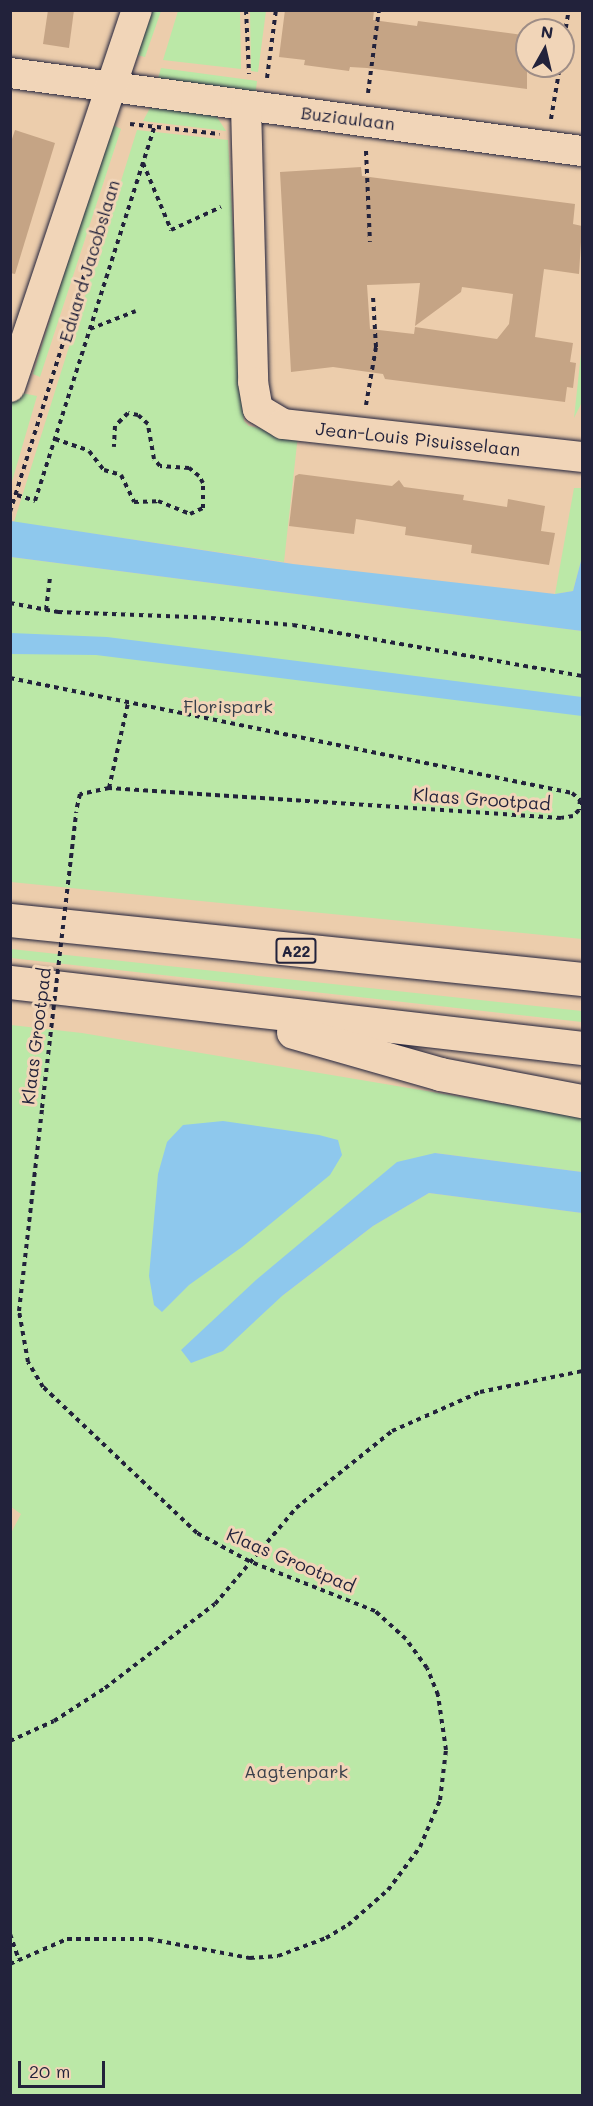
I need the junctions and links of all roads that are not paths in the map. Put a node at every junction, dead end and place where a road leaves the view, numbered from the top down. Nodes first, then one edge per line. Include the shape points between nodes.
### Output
1 (137, 10) edge
2 (10, 73) edge
3 (126, 91) junction
4 (254, 107) junction
5 (582, 151) edge
6 (12, 387) edge
7 (582, 457) edge
8 (10, 920) edge
9 (582, 979) edge
10 (10, 982) edge
11 (179, 1000) junction
12 (582, 1048) edge
13 (582, 1101) edge

1 - 3 street, Eduard Jacobslaan
2 - 3 street, Buziaulaan
3 - 4 street, Buziaulaan
3 - 6 street, Eduard Jacobslaan
4 - 5 street, Buziaulaan
4 - 7 street, Jean-Louis Pisuisselaan via 229,139 258,409 283,424
8 - 9 highway, A22
10 - 11 highway
11 - 12 highway
11 - 13 highway via 440,1074

